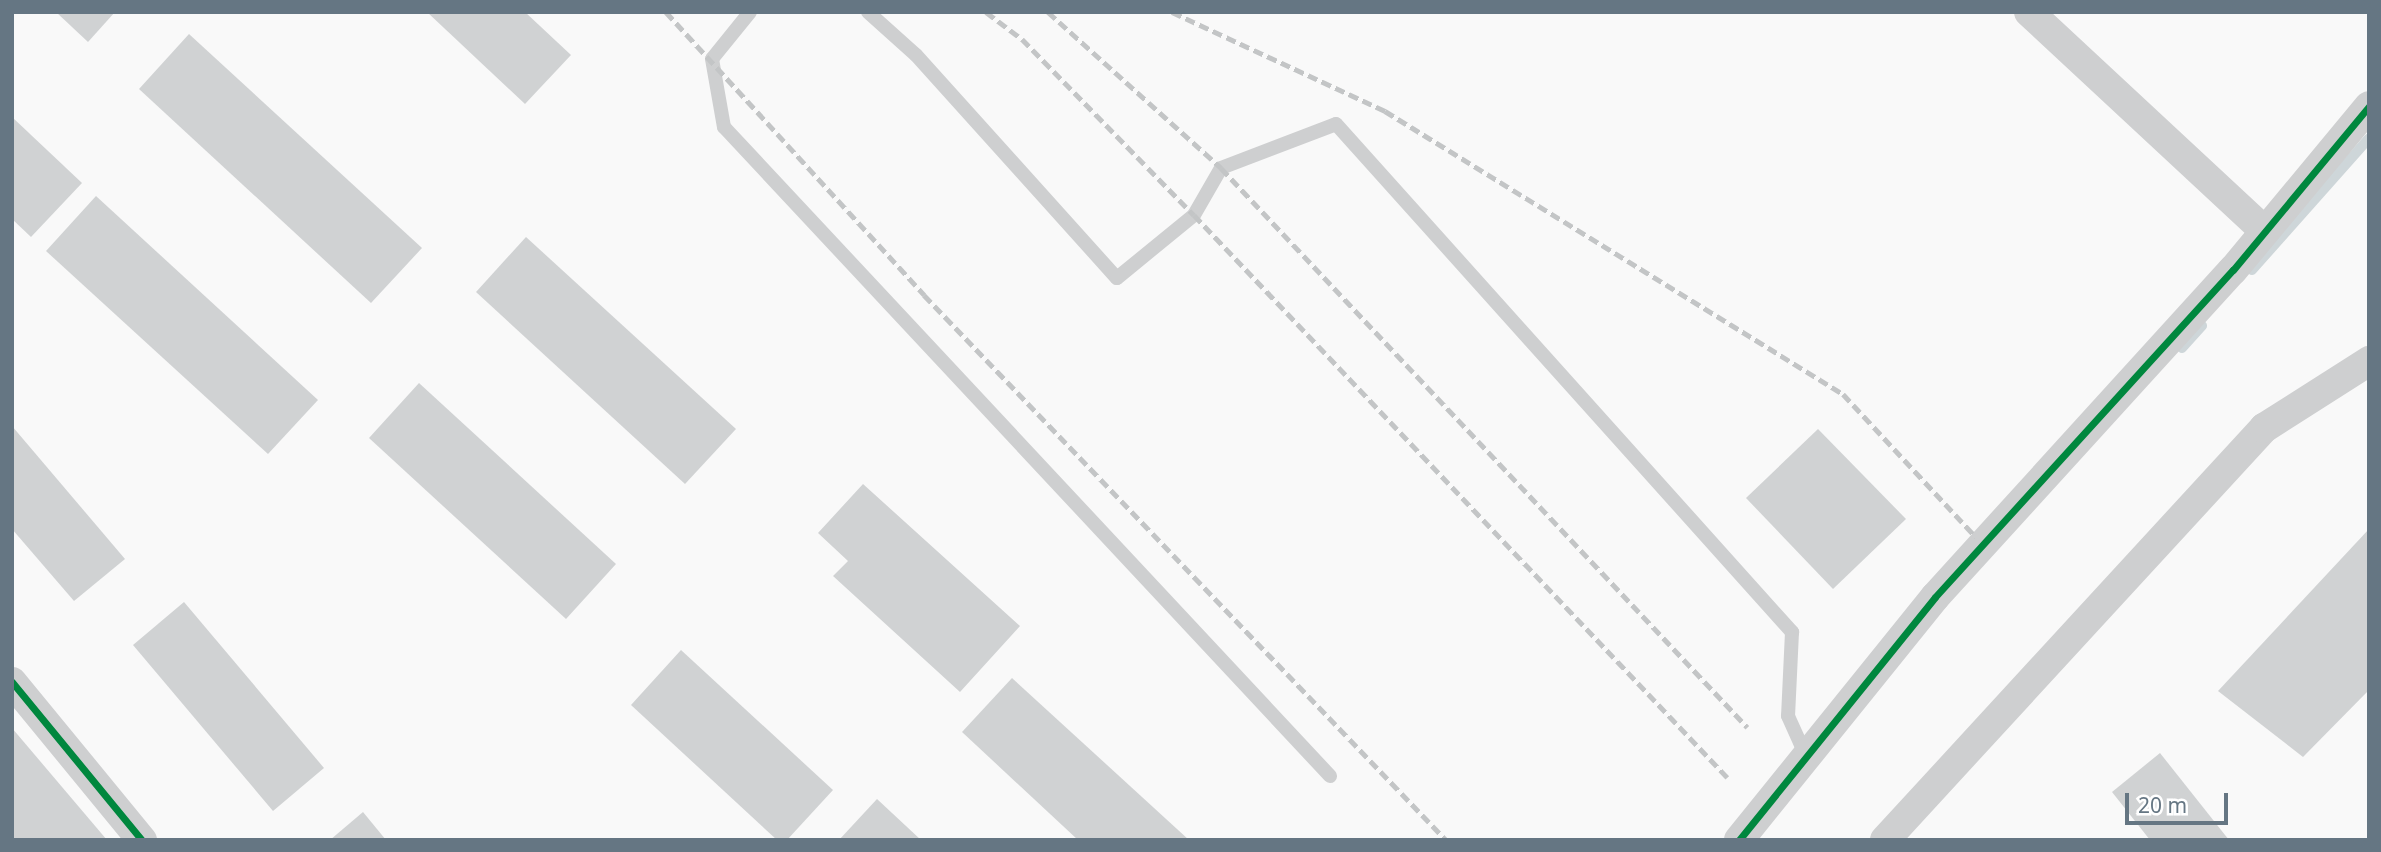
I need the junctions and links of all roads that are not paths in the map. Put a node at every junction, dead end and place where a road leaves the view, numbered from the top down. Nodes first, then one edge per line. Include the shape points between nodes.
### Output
1 (750, 12) edge
2 (868, 12) edge
3 (2029, 12) edge
4 (2369, 106) edge
5 (2265, 231) junction
6 (2369, 361) edge
7 (12, 682) edge
8 (1806, 756) junction
9 (1329, 776) dead end
10 (142, 840) edge
11 (1739, 840) edge
12 (1885, 840) edge

1 - 9 lane via 712,59 724,127
2 - 8 lane via 916,55 1117,278 1194,215 1221,168 1336,124 1792,632 1788,716
3 - 5 street
4 - 5 street
5 - 8 street via 1935,597
6 - 12 street via 2264,428
7 - 10 street
8 - 11 street

